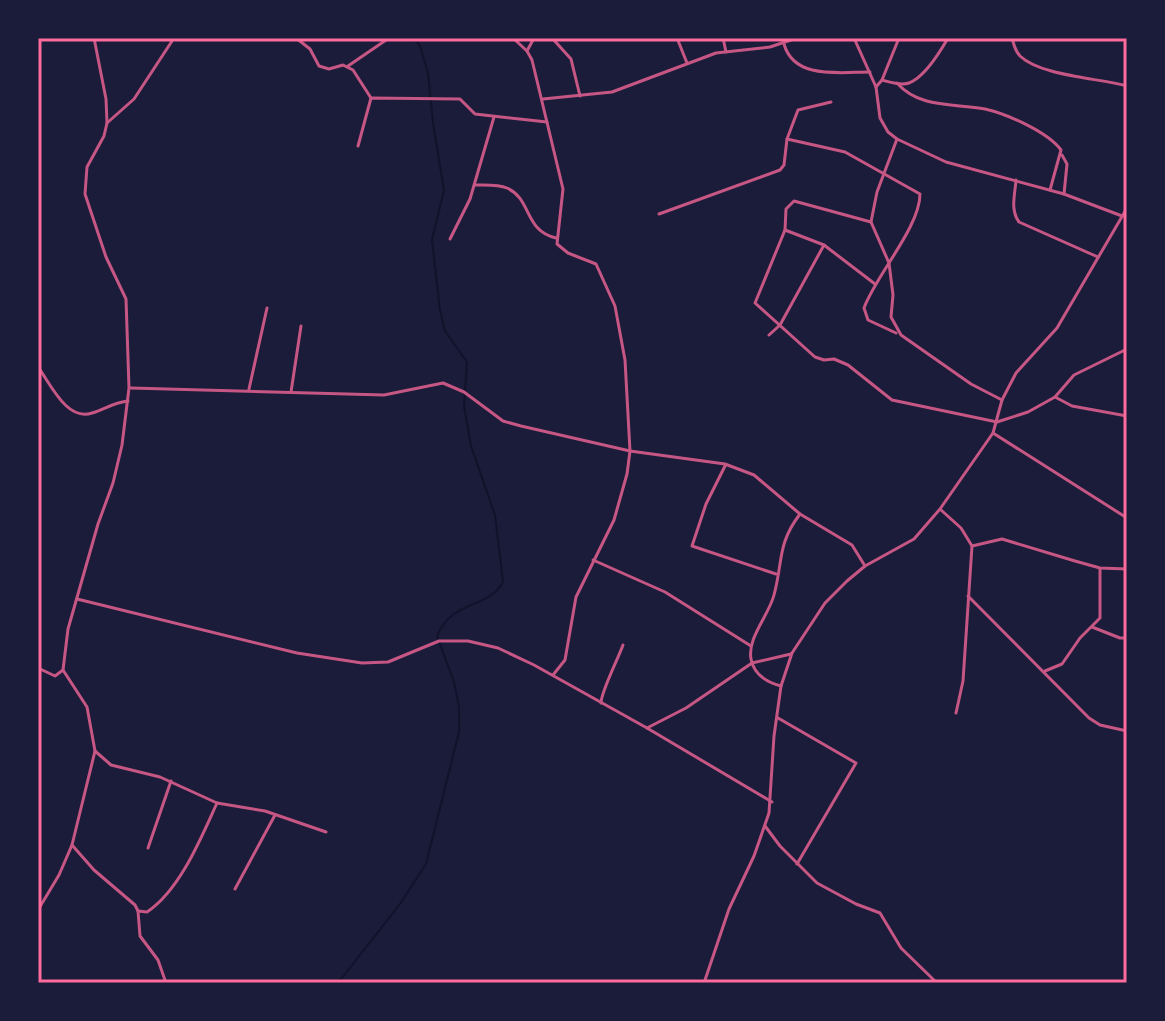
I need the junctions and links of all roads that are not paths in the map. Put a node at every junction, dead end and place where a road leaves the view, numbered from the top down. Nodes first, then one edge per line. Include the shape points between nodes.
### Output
1 (94, 38) edge
2 (174, 38) edge
3 (296, 38) edge
4 (389, 38) edge
5 (513, 38) edge
6 (534, 38) edge
7 (552, 38) edge
8 (677, 38) edge
9 (723, 38) edge
10 (797, 38) edge
11 (854, 38) edge
12 (899, 38) edge
13 (948, 38) edge
14 (1012, 38) edge
15 (784, 44) junction
16 (527, 51) junction
17 (726, 52) junction
18 (687, 63) junction
19 (348, 66) junction
20 (870, 72) junction
21 (882, 80) junction
22 (897, 83) junction
23 (1127, 86) edge
24 (876, 87) junction
25 (580, 96) junction
26 (371, 98) junction
27 (543, 99) junction
28 (831, 102) dead end
29 (494, 117) junction
30 (547, 122) junction
31 (107, 123) junction
32 (787, 139) junction
33 (897, 139) junction
34 (358, 146) dead end
35 (1061, 154) junction
36 (883, 173) junction
37 (1016, 180) junction
38 (475, 185) junction
39 (1050, 191) junction
40 (1064, 194) junction
41 (1127, 208) edge
42 (659, 214) dead end
43 (1122, 216) junction
44 (871, 222) junction
45 (785, 230) junction
46 (556, 238) junction
47 (450, 239) dead end
48 (824, 245) junction
49 (1098, 257) junction
50 (889, 263) junction
51 (875, 284) junction
52 (267, 308) dead end
53 (780, 325) junction
54 (301, 326) dead end
55 (896, 333) dead end
56 (769, 335) dead end
57 (1127, 349) edge
58 (38, 367) edge
59 (129, 388) junction
60 (249, 389) junction
61 (291, 392) junction
62 (1055, 397) junction
63 (1002, 400) junction
64 (128, 401) junction
65 (1127, 416) edge
66 (997, 422) junction
67 (993, 433) junction
68 (630, 451) junction
69 (725, 464) junction
70 (940, 509) junction
71 (800, 514) junction
72 (1127, 518) edge
73 (972, 546) junction
74 (593, 560) junction
75 (865, 566) junction
76 (1100, 568) junction
77 (1127, 569) edge
78 (776, 574) junction
79 (968, 596) junction
80 (77, 599) junction
81 (1092, 627) junction
82 (1127, 638) edge
83 (623, 645) dead end
84 (751, 646) junction
85 (792, 653) junction
86 (752, 663) junction
87 (38, 668) edge
88 (63, 670) junction
89 (1045, 671) junction
90 (552, 675) junction
91 (781, 686) junction
92 (601, 703) junction
93 (956, 713) dead end
94 (778, 718) junction
95 (647, 728) junction
96 (1127, 731) edge
97 (95, 751) junction
98 (171, 781) junction
99 (772, 802) junction
100 (217, 803) junction
101 (275, 815) junction
102 (765, 826) junction
103 (326, 832) dead end
104 (72, 845) junction
105 (148, 848) dead end
106 (797, 864) junction
107 (235, 889) dead end
108 (38, 910) edge
109 (138, 911) junction
110 (166, 983) edge
111 (704, 983) edge
112 (937, 983) edge

1 - 31 street
2 - 31 street via 134,99
3 - 19 street via 319,66
4 - 19 street
5 - 16 street
6 - 16 street
7 - 25 street via 571,59
8 - 18 street
9 - 17 street
10 - 15 street
11 - 20 street
12 - 21 street
13 - 22 street via 911,82
14 - 23 street via 1016,51 1029,62
15 - 17 street
15 - 20 street via 789,58 802,67 829,73
16 - 27 street
17 - 18 street
18 - 25 street via 612,92
19 - 26 street
20 - 24 street
21 - 22 street
21 - 24 street
22 - 35 street via 936,104 985,109 1036,129 1060,147
24 - 33 street via 880,118
25 - 27 street
26 - 29 street via 460,99 472,112
26 - 34 street
27 - 30 street
28 - 32 street via 798,110
29 - 30 street
29 - 38 street
30 - 46 street via 563,189
31 - 59 street via 87,167 85,194 126,299
32 - 36 street via 845,152
32 - 42 street via 780,170
33 - 36 street
33 - 37 street via 946,162
35 - 39 street
35 - 40 street via 1067,164
36 - 44 street
36 - 50 street via 921,197
37 - 39 street
37 - 49 street via 1013,207 1019,222
38 - 46 street via 514,192 538,230
38 - 47 street
39 - 40 street
40 - 43 street
41 - 43 street
43 - 49 street
44 - 45 street via 794,201 786,209
44 - 50 street
45 - 48 street
45 - 53 street via 755,303
46 - 68 street via 561,249 596,264 615,306 625,360
48 - 51 street
48 - 53 street
49 - 63 street via 1057,328 1016,373
50 - 51 street
50 - 63 street via 891,317 897,330
51 - 55 street via 865,315
52 - 60 street
53 - 56 street
53 - 66 street via 815,357 848,365 892,400
54 - 61 street
57 - 62 street via 1074,375
58 - 64 street via 73,412 86,415
59 - 60 street
59 - 64 street
60 - 61 street
61 - 68 street via 384,395 443,383 503,421
62 - 65 street via 1072,406
62 - 66 street
63 - 66 street
64 - 80 street via 113,483
66 - 67 street
67 - 70 street
67 - 72 street
68 - 69 street
68 - 74 street via 614,520
69 - 71 street via 761,480
69 - 78 street via 692,546
70 - 73 street
70 - 75 street via 914,539
71 - 75 street via 852,545
71 - 78 street via 786,534
73 - 76 street via 1002,539
73 - 79 street
74 - 84 street via 665,592
74 - 90 street via 576,597 565,660
75 - 85 street via 825,603
76 - 77 street
76 - 81 street via 1100,618
78 - 84 street via 774,595
79 - 89 street
79 - 93 street
80 - 88 street
80 - 90 street via 297,653 362,663 388,662 439,641 468,641 498,648
81 - 82 street
81 - 89 street via 1062,664
83 - 92 street
84 - 86 street
85 - 86 street
85 - 91 street
86 - 91 street via 761,678
86 - 95 street
87 - 88 street via 55,676
88 - 97 street via 87,707
89 - 96 street via 1089,718
90 - 92 street
91 - 94 street
92 - 95 street
94 - 99 street
94 - 106 street via 856,763
95 - 99 street
97 - 98 street via 111,765
97 - 104 street
98 - 100 street
98 - 105 street
99 - 102 street
100 - 101 street
100 - 109 street via 193,853 160,901 147,912
101 - 103 street
101 - 107 street
102 - 106 street
102 - 111 street
104 - 108 street
104 - 109 street
106 - 112 street via 827,889 880,913 901,948
109 - 110 street via 140,936 158,960

